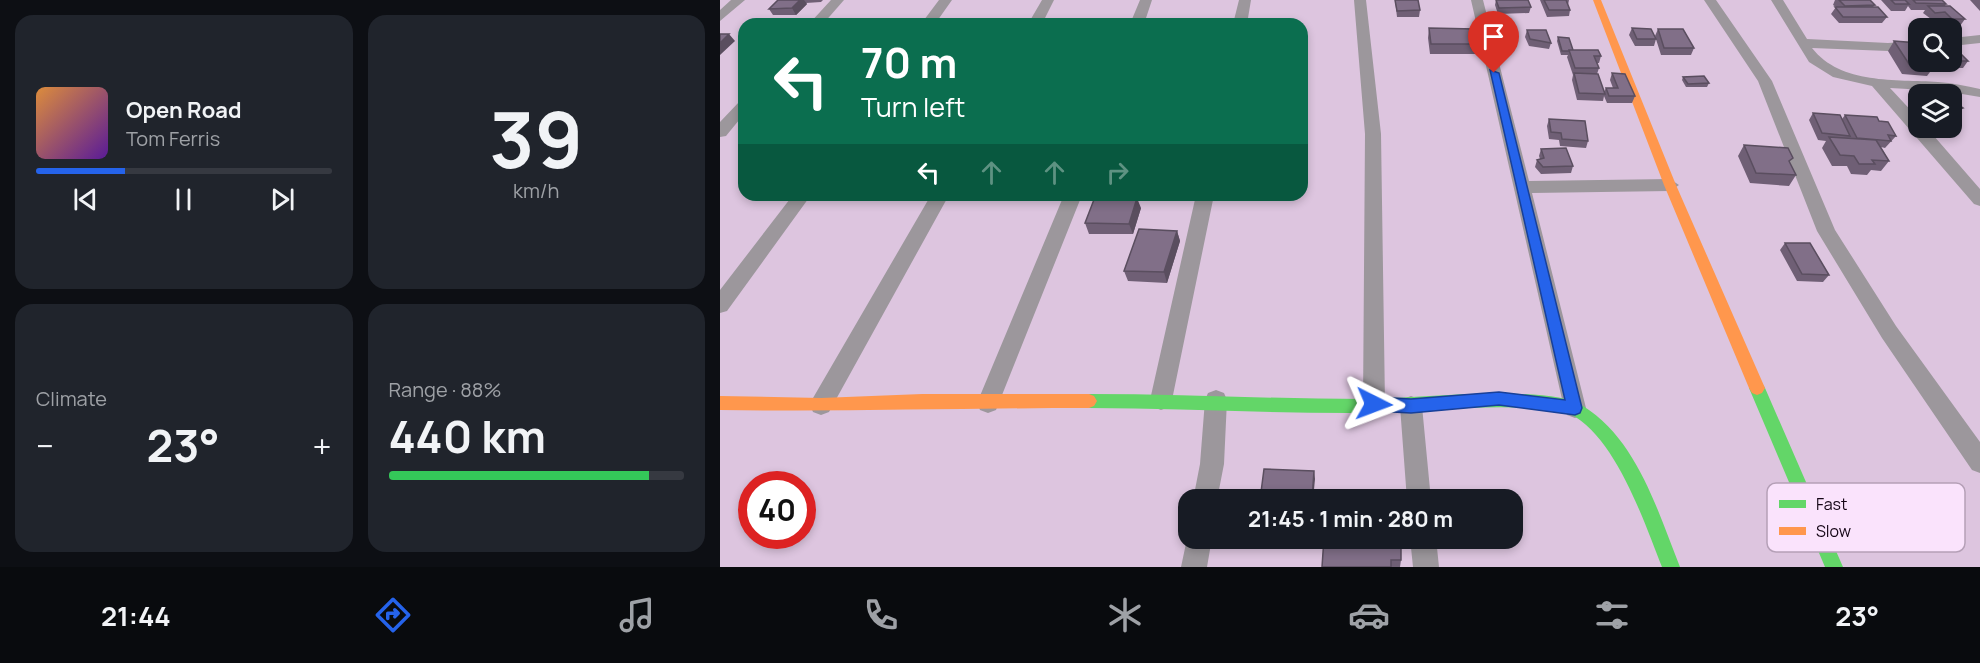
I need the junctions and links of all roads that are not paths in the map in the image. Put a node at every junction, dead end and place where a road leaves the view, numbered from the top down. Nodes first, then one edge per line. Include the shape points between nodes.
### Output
1 (739, 0) edge
2 (838, 0) edge
3 (946, 0) edge
4 (1048, 0) edge
5 (1146, 0) edge
6 (1245, 0) edge
7 (1360, 0) edge
8 (1477, 0) edge
9 (1597, 0) edge
10 (1710, 0) edge
11 (1777, 0) edge
12 (720, 17) edge
13 (822, 18) edge
14 (932, 18) edge
15 (1038, 18) edge
16 (1139, 18) edge
17 (1241, 18) edge
18 (1980, 39) edge
19 (1962, 41) edge
20 (1804, 44) junction
21 (1908, 46) edge
22 (1875, 81) junction
23 (1980, 93) edge
24 (738, 112) edge
25 (1908, 116) edge
26 (720, 132) edge
27 (1928, 138) edge
28 (1670, 185) junction
29 (1520, 187) junction
30 (1980, 200) edge
31 (798, 201) edge
32 (937, 201) edge
33 (1071, 201) edge
34 (1204, 201) edge
35 (720, 305) edge
36 (1161, 400) junction
37 (1216, 400) junction
38 (720, 403) edge
39 (988, 403) junction
40 (1374, 404) junction
41 (820, 405) junction
42 (1411, 406) junction
43 (1575, 408) junction
44 (1980, 462) edge
45 (1798, 483) edge
46 (1207, 489) edge
47 (1418, 489) edge
48 (1197, 549) edge
49 (1424, 549) edge
50 (1828, 552) edge
51 (1194, 567) edge
52 (1426, 567) edge
53 (1671, 567) edge
54 (1834, 567) edge

1 - 12 street
2 - 13 street
3 - 14 street
4 - 15 street
5 - 16 street
6 - 17 street
7 - 40 street via 1373,134
8 - 29 street
9 - 28 street
10 - 44 street via 1765,81 1826,231 1889,332
11 - 20 street
18 - 19 street
20 - 21 street
20 - 22 street via 1815,60 1828,69
22 - 23 street
22 - 25 street
24 - 26 street
27 - 30 street
28 - 29 street
28 - 45 street
29 - 43 street
31 - 35 street
32 - 41 street
33 - 39 street
34 - 36 street
36 - 37 street
36 - 39 street
37 - 40 street
37 - 46 street
38 - 41 street
39 - 41 street
40 - 42 street
42 - 43 street via 1499,399
42 - 47 street
43 - 53 street via 1607,435 1637,483
48 - 51 street
49 - 52 street
50 - 54 street

